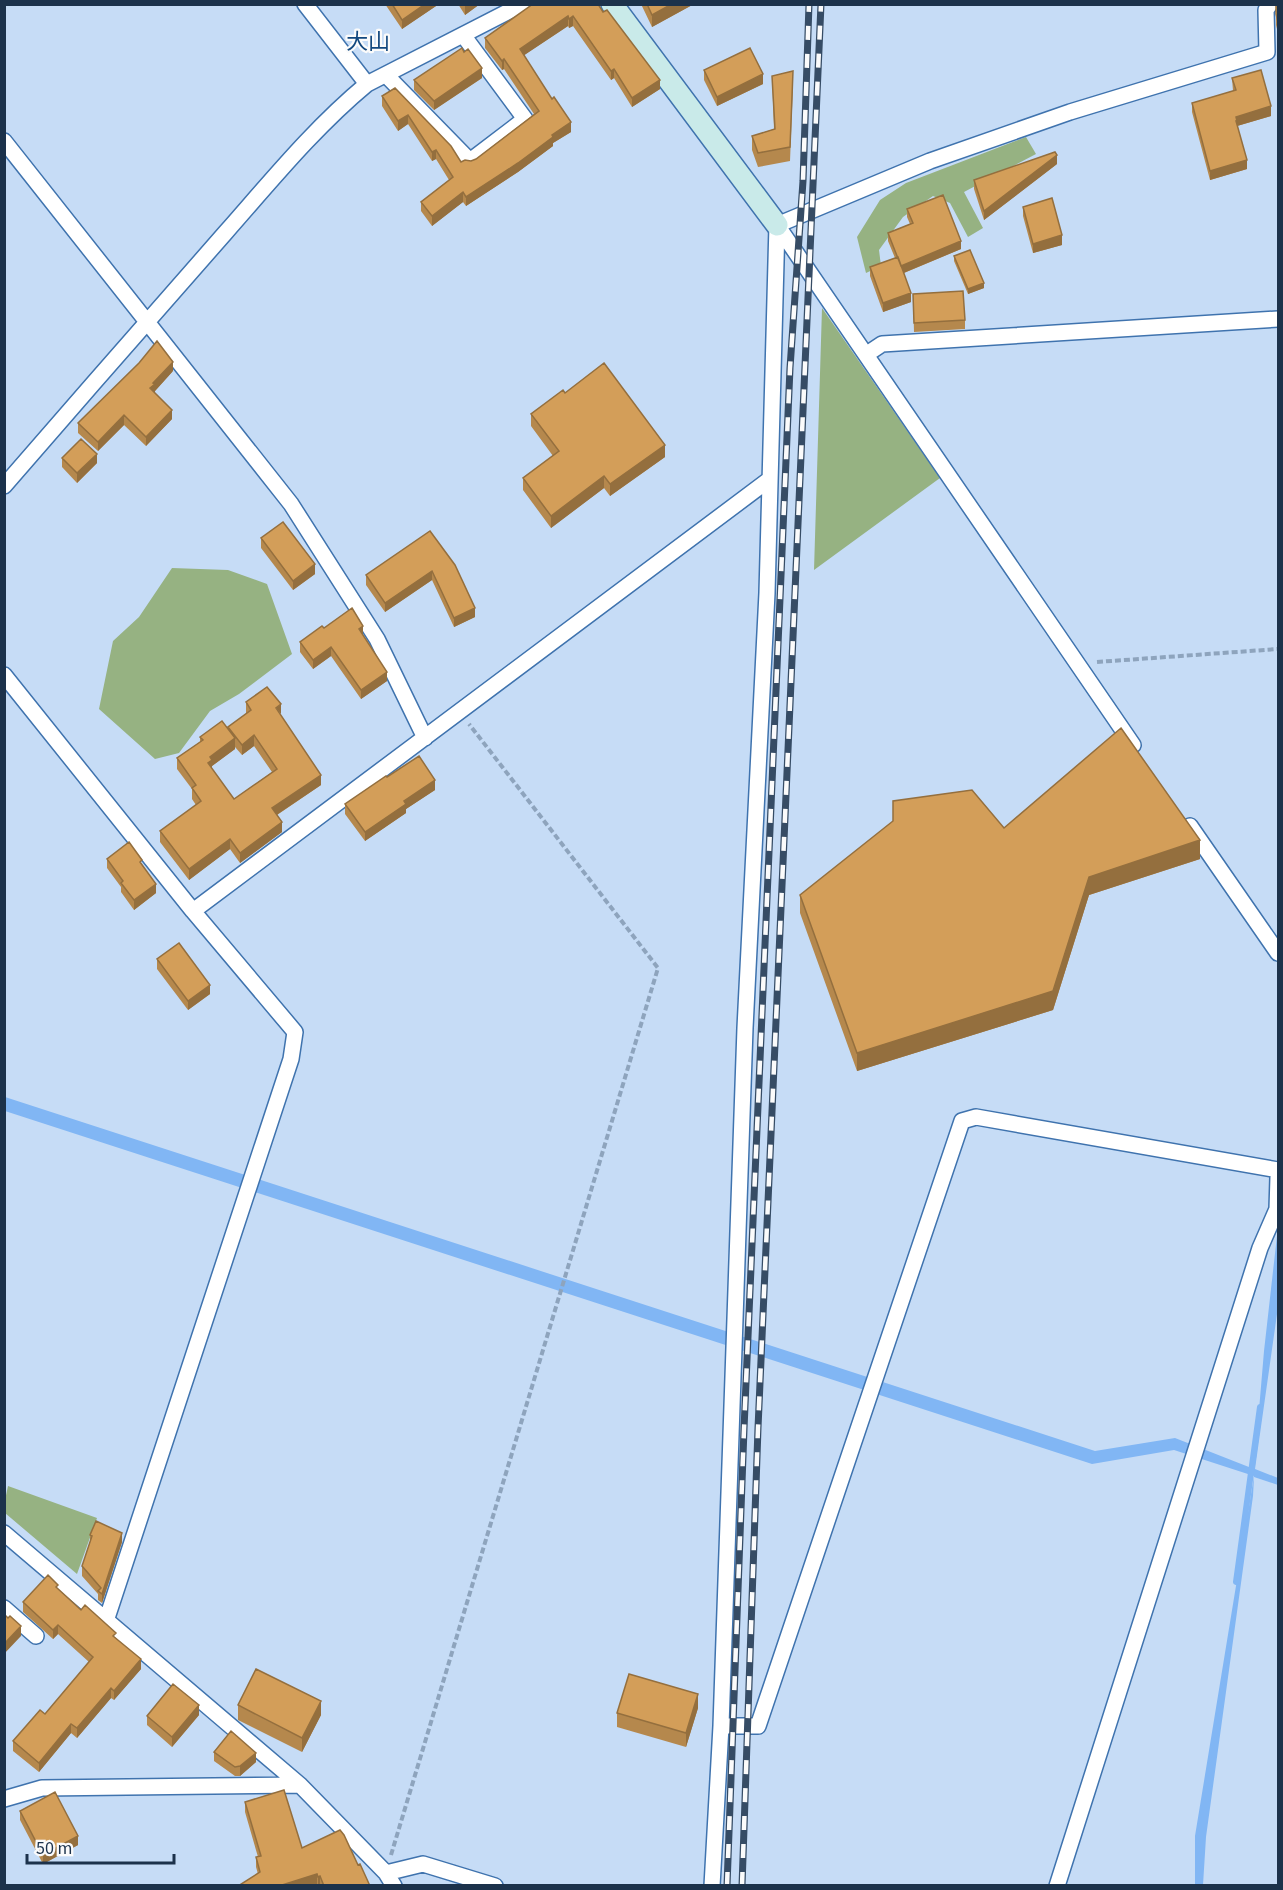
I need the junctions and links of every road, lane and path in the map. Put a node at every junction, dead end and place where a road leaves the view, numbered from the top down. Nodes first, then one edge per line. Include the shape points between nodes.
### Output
1 (305, 4) edge
2 (523, 4) edge
3 (612, 4) edge
4 (1270, 4) edge
5 (463, 35) junction
6 (386, 75) junction
7 (367, 84) junction
8 (4, 141) edge
9 (777, 225) junction
10 (1278, 318) edge
11 (147, 321) junction
12 (867, 354) junction
13 (770, 479) junction
14 (4, 486) edge
15 (1278, 649) edge
16 (1080, 670) junction
17 (4, 675) edge
18 (459, 712) junction
19 (425, 738) junction
20 (1142, 758) edge
21 (1183, 816) edge
22 (193, 911) junction
23 (1278, 953) edge
24 (1278, 1170) edge
25 (1278, 1177) edge
26 (4, 1533) edge
27 (4, 1608) edge
28 (106, 1621) junction
29 (36, 1636) dead end
30 (721, 1726) junction
31 (300, 1785) junction
32 (4, 1799) edge
33 (390, 1880) edge
34 (495, 1886) edge
35 (712, 1886) edge
36 (1057, 1886) edge

1 - 7 street
2 - 5 street
3 - 9 street
4 - 9 street via 1266,10 1267,52 1070,112 930,161
5 - 6 street
5 - 6 street via 525,119 470,161
6 - 7 street
7 - 11 street via 311,134
8 - 11 street
9 - 12 street
9 - 13 street
10 - 12 street via 882,345
11 - 14 street
11 - 19 street via 291,504 377,639
12 - 16 street
13 - 18 street
13 - 30 street via 745,1028
15 - 16 path via 1088,663
16 - 20 street
17 - 22 street
18 - 19 street
18 - 33 path via 658,968
19 - 22 street
21 - 23 street
22 - 28 street via 295,1032 291,1059
24 - 30 street via 976,1117 962,1121 758,1726
25 - 36 street via 1277,1209 1260,1248
26 - 28 street
27 - 29 street
28 - 31 street
30 - 35 street
31 - 32 street via 42,1788
31 - 33 street
33 - 34 street via 423,1864

